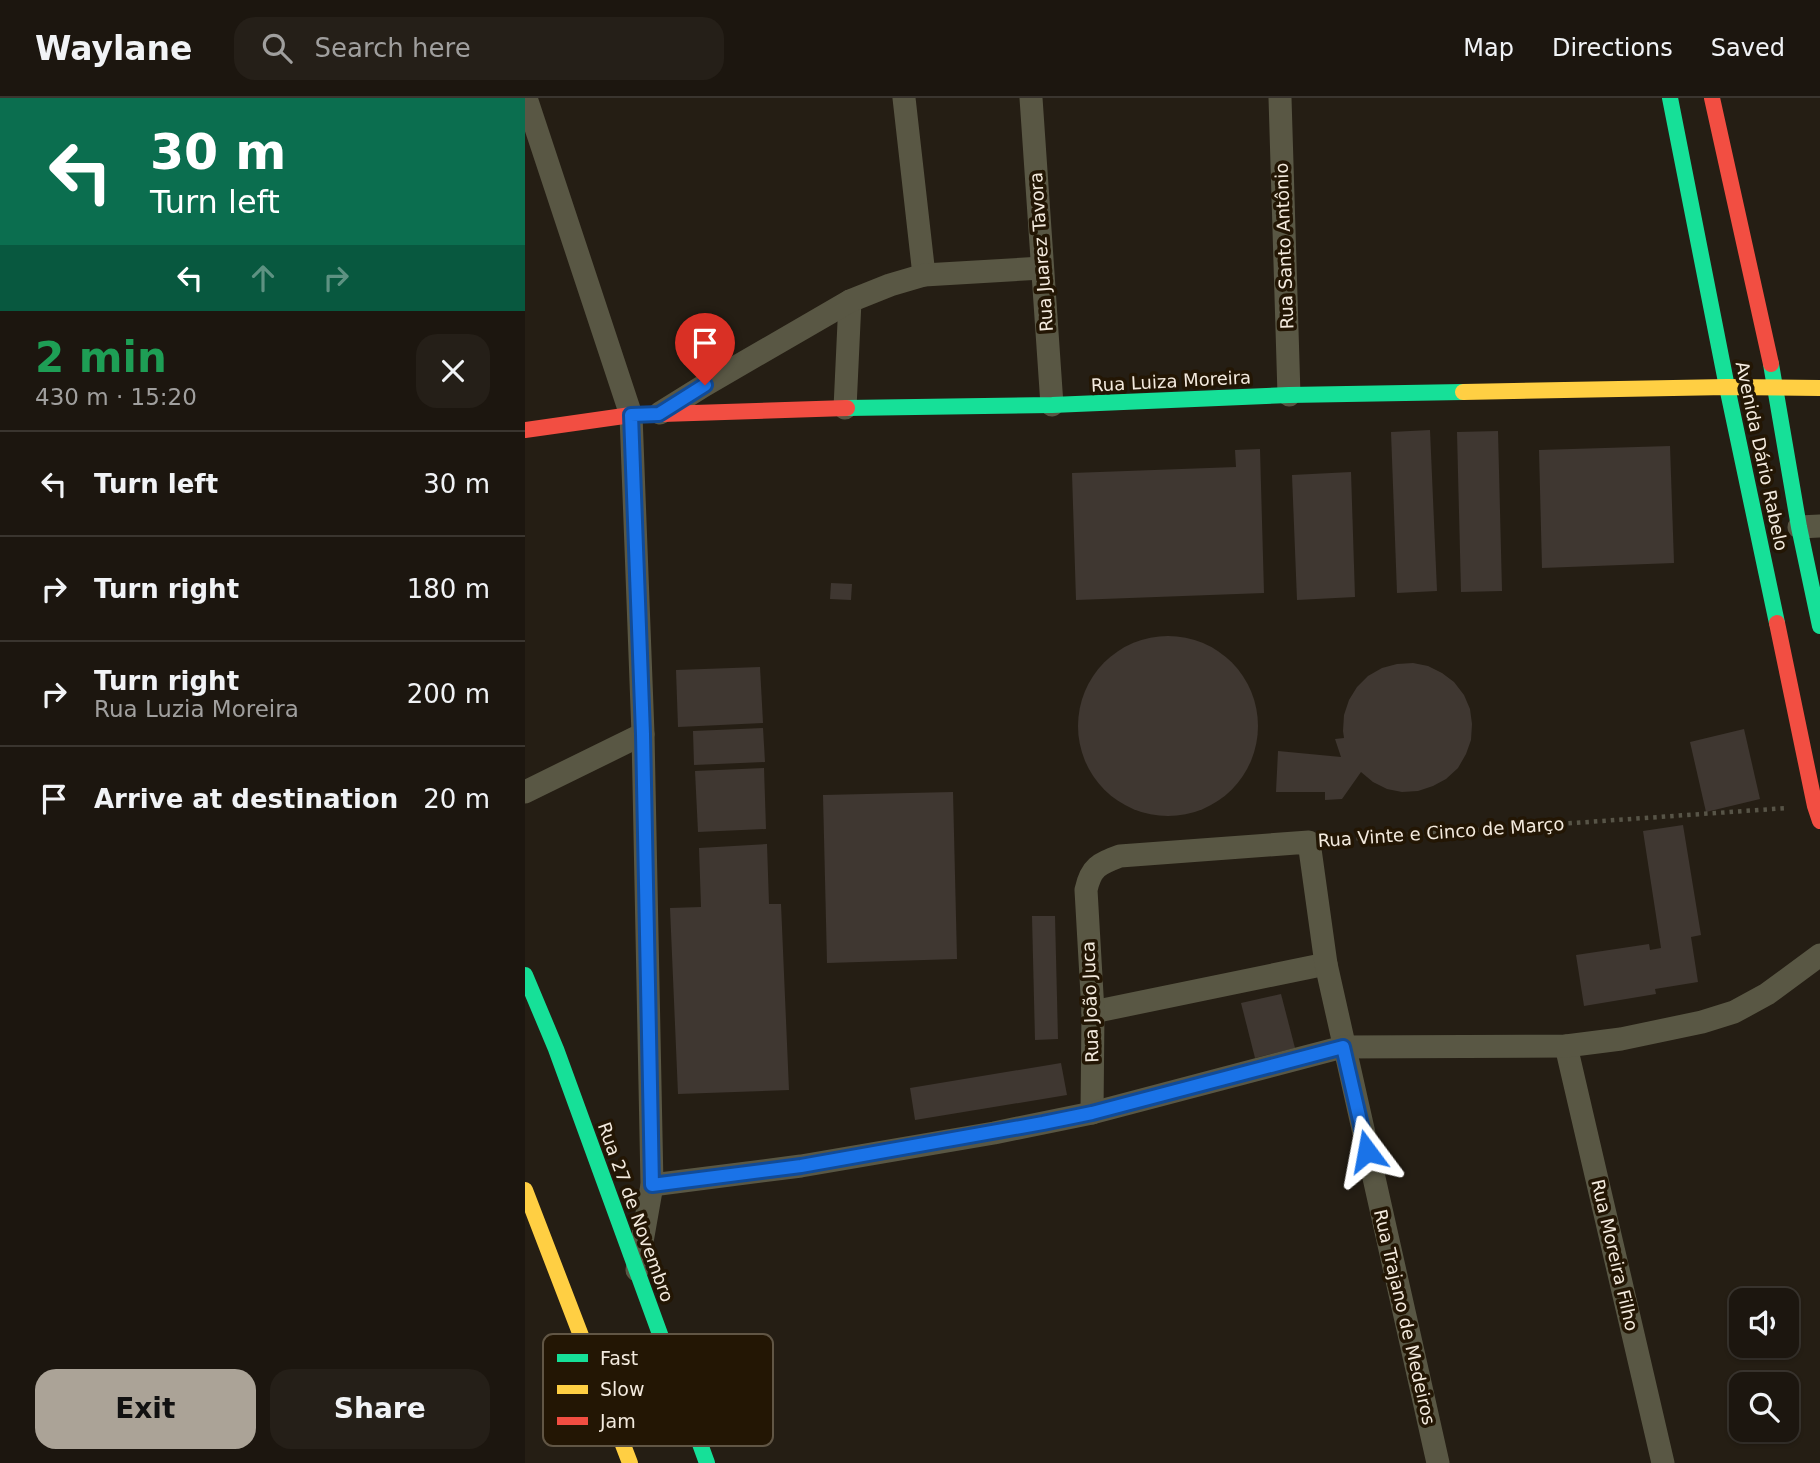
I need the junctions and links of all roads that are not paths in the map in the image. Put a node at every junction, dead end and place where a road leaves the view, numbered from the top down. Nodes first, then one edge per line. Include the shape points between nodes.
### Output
1 (526, 98) edge
2 (904, 98) edge
3 (1031, 98) edge
4 (1280, 98) edge
5 (1670, 98) edge
6 (1712, 98) edge
7 (1042, 268) junction
8 (924, 275) junction
9 (850, 301) junction
10 (1727, 387) junction
11 (1820, 387) edge
12 (1776, 388) junction
13 (1289, 395) junction
14 (1052, 405) junction
15 (845, 408) junction
16 (659, 414) junction
17 (631, 415) junction
18 (525, 430) edge
19 (1809, 526) edge
20 (1820, 626) edge
21 (643, 734) junction
22 (525, 792) edge
23 (1818, 814) edge
24 (1309, 842) joint
25 (1086, 890) joint
26 (1820, 955) edge
27 (1326, 964) junction
28 (525, 975) edge
29 (1093, 1012) junction
30 (1566, 1046) junction
31 (1343, 1047) junction
32 (1092, 1113) junction
33 (652, 1185) junction
34 (525, 1190) edge
35 (637, 1270) junction
36 (580, 1334) edge
37 (660, 1334) edge
38 (623, 1446) edge
39 (701, 1446) edge
40 (630, 1463) edge
41 (707, 1463) edge
42 (1438, 1463) edge
43 (1663, 1463) edge

1 - 17 street
2 - 8 street
3 - 7 street, Rua Juarez Tavora
4 - 13 street, Rua Santo Antônio
5 - 10 main road, Avenida Dário Rabelo
6 - 12 main road, Avenida Dário Rabelo
7 - 8 street
7 - 14 street, Rua Juarez Tavora
8 - 9 street
9 - 15 street
9 - 16 street
10 - 12 main road, Rua Luiza Moreira
10 - 13 main road, Rua Luiza Moreira
10 - 23 main road, Avenida Dário Rabelo
11 - 12 main road, Rua Luiza Moreira
12 - 19 main road, Avenida Dário Rabelo
13 - 14 main road, Rua Luiza Moreira
14 - 15 main road, Rua Luiza Moreira
15 - 16 main road, Rua Luiza Moreira
16 - 17 main road, Rua Luiza Moreira
17 - 18 main road, Rua Luiza Moreira
17 - 21 street
19 - 20 main road, Avenida Dário Rabelo
21 - 22 street
21 - 33 street
24 - 25 street, Rua Vinte e Cinco de Março via 1119,856 1101,863 1089,875
24 - 27 street, Rua Trajano de Medeiros
25 - 29 street, Rua João Juca
26 - 30 street via 1734,1012 1621,1039
27 - 29 street
27 - 31 street, Rua Trajano de Medeiros
28 - 35 main road, Rua 27 de Novembro
29 - 32 street, Rua João Juca
30 - 31 street
30 - 43 street, Rua Moreira Filho
31 - 32 street
31 - 42 street, Rua Trajano de Medeiros
32 - 33 street via 801,1166
33 - 35 street
34 - 36 main road
35 - 37 main road, Rua 27 de Novembro
38 - 40 main road
39 - 41 main road, Rua 27 de Novembro

